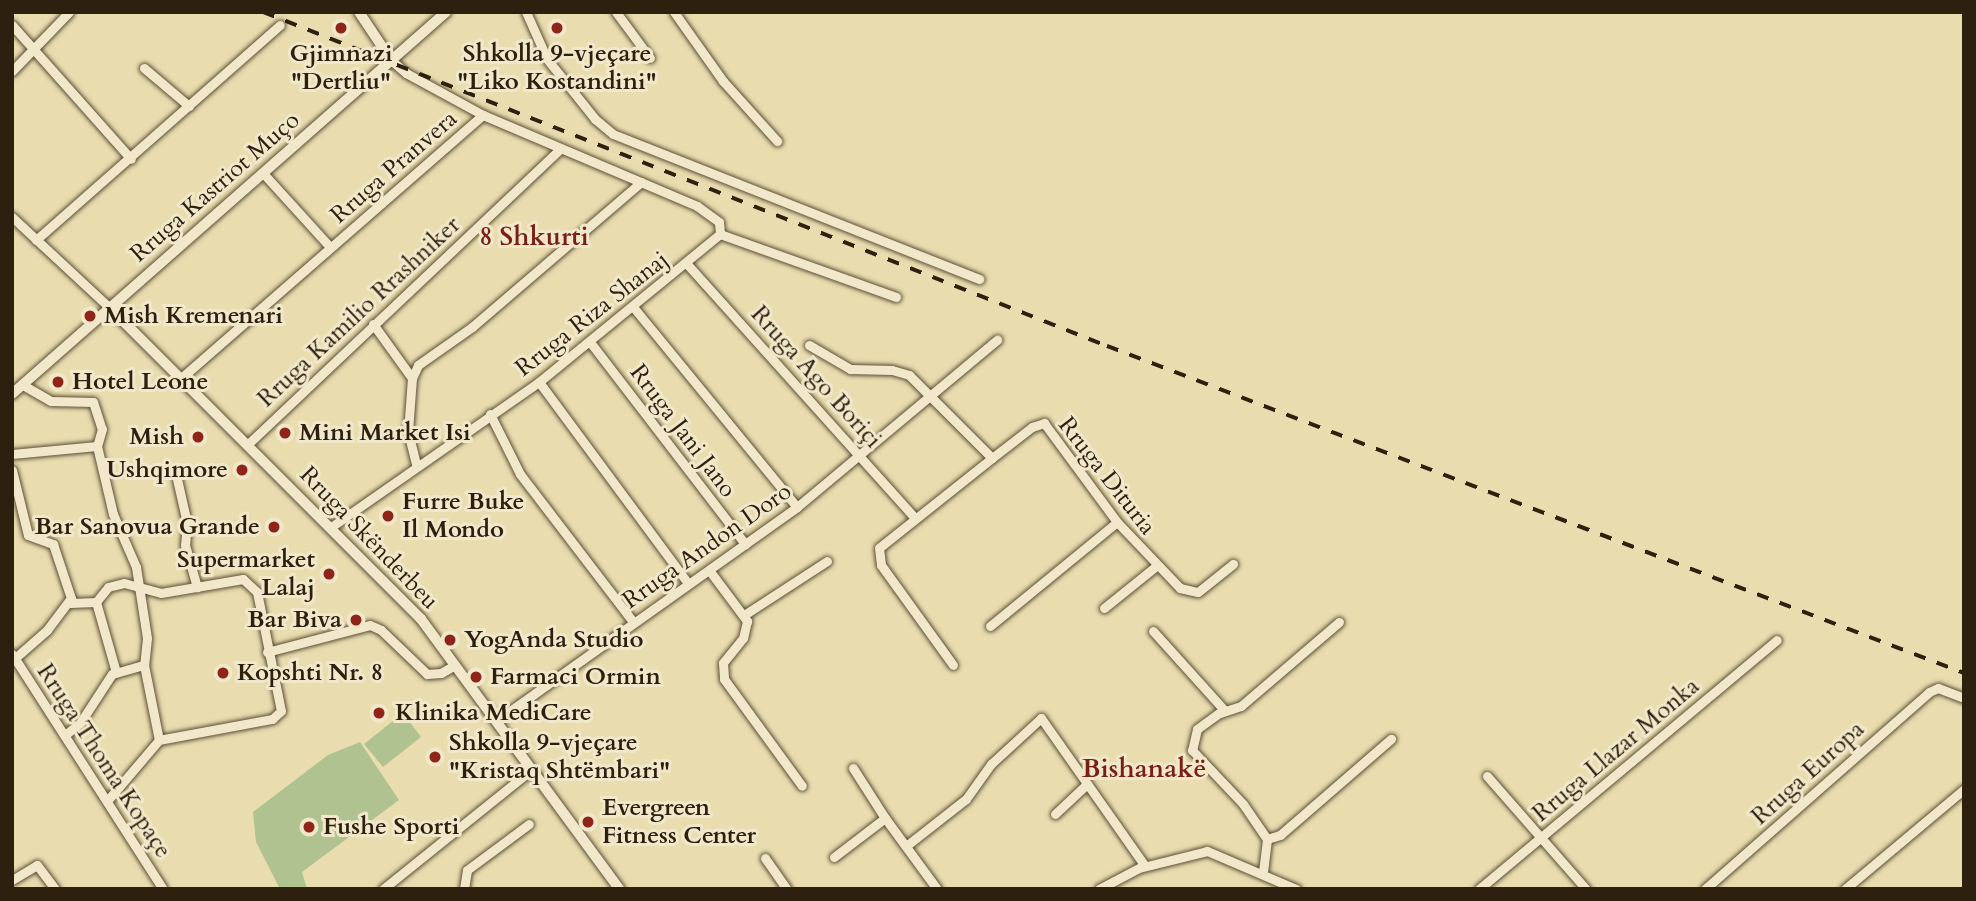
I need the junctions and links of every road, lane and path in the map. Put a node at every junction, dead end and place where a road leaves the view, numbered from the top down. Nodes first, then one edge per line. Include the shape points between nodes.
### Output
1 (69, 12) edge
2 (359, 12) edge
3 (446, 12) edge
4 (526, 12) edge
5 (616, 12) edge
6 (674, 12) edge
7 (12, 24) edge
8 (280, 26) dead end
9 (35, 50) junction
10 (650, 58) dead end
11 (391, 60) junction
12 (144, 68) dead end
13 (12, 71) edge
14 (189, 106) junction
15 (483, 115) junction
16 (777, 141) dead end
17 (559, 150) junction
18 (131, 159) junction
19 (263, 173) junction
20 (641, 182) junction
21 (12, 217) edge
22 (720, 234) junction
23 (36, 240) junction
24 (330, 247) junction
25 (687, 264) junction
26 (979, 279) dead end
27 (896, 297) dead end
28 (110, 308) junction
29 (634, 308) junction
30 (373, 324) junction
31 (997, 340) dead end
32 (590, 342) junction
33 (809, 345) dead end
34 (180, 379) junction
35 (412, 379) junction
36 (539, 382) junction
37 (23, 385) junction
38 (932, 393) junction
39 (12, 394) edge
40 (490, 414) junction
41 (247, 445) junction
42 (97, 446) junction
43 (12, 454) edge
44 (861, 454) junction
45 (992, 458) junction
46 (416, 464) junction
47 (12, 470) edge
48 (177, 479) dead end
49 (797, 508) junction
50 (915, 518) junction
51 (1117, 523) junction
52 (331, 527) junction
53 (745, 544) junction
54 (827, 561) dead end
55 (1233, 564) dead end
56 (1156, 566) junction
57 (709, 570) junction
58 (687, 582) junction
59 (138, 585) junction
60 (197, 587) junction
61 (96, 602) junction
62 (71, 603) junction
63 (1104, 608) dead end
64 (744, 615) junction
65 (633, 622) junction
66 (1339, 622) dead end
67 (990, 626) dead end
68 (1153, 631) dead end
69 (1777, 640) dead end
70 (267, 652) junction
71 (14, 656) edge
72 (144, 665) junction
73 (455, 665) junction
74 (953, 665) dead end
75 (116, 672) junction
76 (1964, 698) edge
77 (1225, 711) junction
78 (496, 721) junction
79 (65, 735) junction
80 (1391, 738) dead end
81 (159, 740) junction
82 (853, 768) dead end
83 (532, 769) junction
84 (1487, 776) dead end
85 (1087, 784) junction
86 (802, 786) dead end
87 (1964, 789) edge
88 (107, 801) junction
89 (1055, 814) dead end
90 (885, 818) junction
91 (529, 824) dead end
92 (1541, 837) junction
93 (1267, 839) junction
94 (906, 846) junction
95 (834, 857) dead end
96 (765, 858) dead end
97 (1145, 866) junction
98 (1263, 872) junction
99 (12, 880) edge
100 (55, 889) edge
101 (163, 889) edge
102 (383, 889) edge
103 (464, 889) edge
104 (619, 889) edge
105 (787, 889) edge
106 (937, 889) edge
107 (1099, 889) edge
108 (1296, 889) edge
109 (1479, 889) edge
110 (1586, 889) edge
111 (1704, 889) edge
112 (1845, 889) edge

1 - 9 street
2 - 11 street
3 - 11 street, Rruga Kastriot Muço
4 - 26 street via 547,59 595,119 613,134
5 - 10 street
6 - 16 street via 723,81
7 - 9 street
8 - 14 street
9 - 13 street
9 - 18 street
11 - 15 street
11 - 19 street, Rruga Kastriot Muço
12 - 14 street
14 - 18 street
15 - 17 street
15 - 24 street, Rruga Pranvera
17 - 20 street
17 - 30 street, Rruga Kamilio Rrashniker
18 - 23 street
19 - 24 street, Rruga Pranvera
19 - 28 street, Rruga Kastriot Muço
20 - 22 street via 710,213 719,222
20 - 35 street via 472,327 426,355
21 - 23 street
22 - 25 street, Rruga Riza Shanaj
22 - 27 street
23 - 28 street
24 - 34 street, Rruga Pranvera
25 - 29 street, Rruga Riza Shanaj
25 - 44 street, Rruga Ago Boriçi
28 - 34 street, Rruga Skënderbeu
28 - 37 street, Rruga Kastriot Muço
29 - 32 street, Rruga Riza Shanaj
29 - 49 street
30 - 35 street
30 - 41 street, Rruga Kamilio Rrashniker
31 - 38 street, Rruga Andon Doro
32 - 36 street, Rruga Riza Shanaj
32 - 53 street, Rruga Jani Jano
33 - 38 street via 850,369 902,372
34 - 41 street, Rruga Skënderbeu
35 - 46 street via 408,432
36 - 40 street, Rruga Riza Shanaj
36 - 58 street
37 - 39 street, Rruga Kastriot Muço
37 - 42 street via 51,401 93,402 102,429
38 - 44 street, Rruga Andon Doro
38 - 45 street
40 - 46 street, Rruga Riza Shanaj
40 - 65 street via 520,474
41 - 52 street, Rruga Skënderbeu
42 - 43 street
42 - 59 street via 113,514
44 - 49 street, Rruga Andon Doro
44 - 50 street, Rruga Ago Boriçi
45 - 50 street
45 - 51 street, Rruga Dituria via 1044,423
46 - 52 street, Rruga Riza Shanaj
47 - 62 street via 28,535 50,541 56,548
48 - 60 street via 187,523 185,545
49 - 53 street, Rruga Andon Doro
50 - 74 street via 886,540 878,557
51 - 56 street, Rruga Dituria
51 - 67 street
52 - 73 street, Rruga Skënderbeu via 404,600
53 - 57 street, Rruga Andon Doro
54 - 64 street
55 - 56 street, Rruga Dituria via 1198,592 1180,588
56 - 63 street, Rruga Dituria
57 - 58 street, Rruga Andon Doro
57 - 64 street
58 - 65 street, Rruga Andon Doro
59 - 60 street via 161,593
59 - 61 street via 108,587
59 - 72 street via 147,638
60 - 70 street via 234,579 251,583
61 - 62 street
61 - 75 street
62 - 71 street
64 - 86 street via 747,630 723,663 724,679
65 - 78 street, Rruga Andon Doro
66 - 77 street via 1241,706
68 - 77 street
69 - 92 street, Rruga Llazar Monka
70 - 73 street via 370,625 427,674
70 - 81 street via 282,705 277,716
71 - 79 street, Rruga Thoma Kopaçe
72 - 75 street
72 - 81 street
73 - 78 street, Rruga Skënderbeu
75 - 79 street via 97,692 80,723
76 - 111 street, Rruga Europa via 1938,688 1917,702
77 - 93 street via 1198,729 1192,750 1243,804
78 - 83 street, Rruga Skënderbeu
79 - 88 street, Rruga Thoma Kopaçe
80 - 93 street via 1280,835
81 - 88 street
82 - 90 street
83 - 102 street
83 - 104 street, Rruga Skënderbeu
84 - 92 street
85 - 89 street
85 - 94 street via 1038,718 991,764 966,799
85 - 97 street
87 - 112 street
88 - 101 street, Rruga Thoma Kopaçe
90 - 94 street
90 - 95 street
91 - 103 street via 467,870
92 - 109 street, Rruga Llazar Monka
92 - 110 street
93 - 98 street
94 - 106 street
96 - 105 street
97 - 98 street via 1207,851
97 - 107 street
98 - 108 street
99 - 100 street via 37,865

